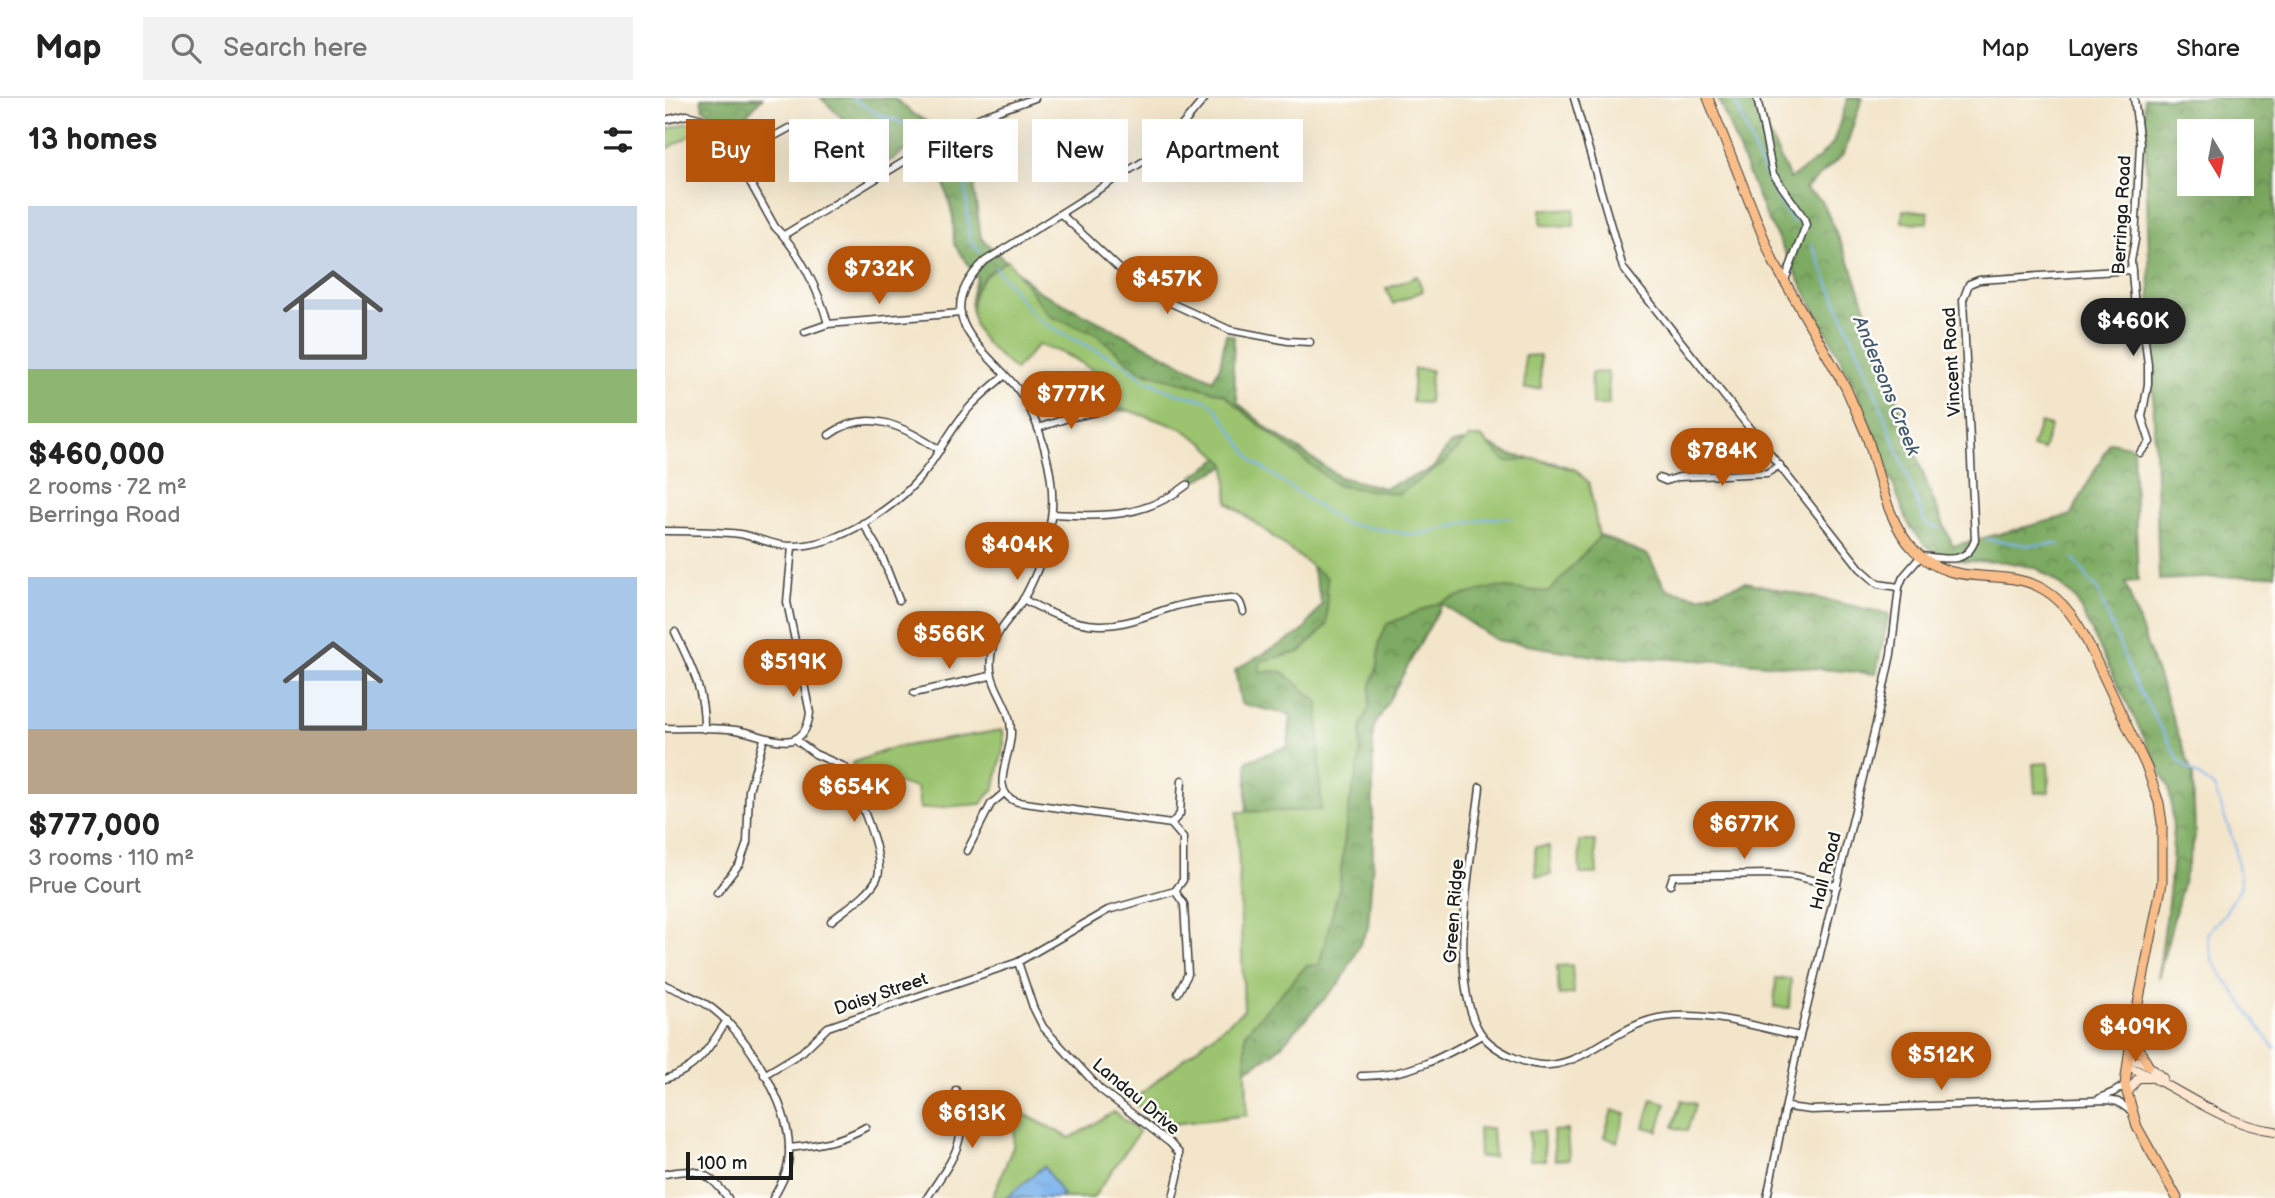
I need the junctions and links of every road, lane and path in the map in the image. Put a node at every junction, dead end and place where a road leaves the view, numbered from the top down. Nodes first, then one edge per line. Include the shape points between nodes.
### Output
1 (1035, 98) edge
2 (1205, 98) edge
3 (1574, 98) edge
4 (1708, 98) edge
5 (1758, 98) edge
6 (2134, 98) edge
7 (703, 119) edge
8 (665, 120) edge
9 (789, 128) dead end
10 (775, 136) edge
11 (750, 182) edge
12 (1061, 214) junction
13 (784, 236) junction
14 (2132, 270) junction
15 (1784, 283) junction
16 (961, 313) junction
17 (828, 324) junction
18 (805, 332) dead end
19 (1310, 342) dead end
20 (1004, 376) junction
21 (1097, 412) dead end
22 (1038, 428) junction
23 (829, 435) dead end
24 (940, 450) junction
25 (2140, 453) dead end
26 (1780, 465) junction
27 (1187, 485) dead end
28 (1667, 490) dead end
29 (1052, 514) junction
30 (863, 523) junction
31 (665, 531) edge
32 (976, 540) dead end
33 (792, 547) junction
34 (1921, 556) junction
35 (1040, 563) junction
36 (1899, 587) junction
37 (1024, 599) junction
38 (898, 600) dead end
39 (1243, 612) dead end
40 (675, 632) dead end
41 (990, 676) junction
42 (914, 693) dead end
43 (665, 729) edge
44 (704, 729) junction
45 (764, 738) junction
46 (795, 739) junction
47 (1182, 780) dead end
48 (1480, 787) dead end
49 (1005, 793) junction
50 (1171, 824) junction
51 (967, 851) dead end
52 (1669, 868) dead end
53 (1673, 876) junction
54 (1670, 885) dead end
55 (1837, 886) junction
56 (1175, 891) junction
57 (717, 893) dead end
58 (831, 921) dead end
59 (1018, 962) junction
60 (665, 985) edge
61 (2143, 985) junction
62 (1178, 993) dead end
63 (727, 1020) junction
64 (1482, 1035) junction
65 (1800, 1037) junction
66 (2128, 1062) junction
67 (2148, 1065) junction
68 (764, 1075) junction
69 (1361, 1076) dead end
70 (665, 1079) edge
71 (2162, 1081) junction
72 (2173, 1087) junction
73 (2126, 1089) junction
74 (956, 1090) dead end
75 (2095, 1099) junction
76 (1787, 1107) junction
77 (2130, 1111) junction
78 (866, 1127) dead end
79 (2275, 1131) edge
80 (789, 1147) junction
81 (665, 1174) edge
82 (728, 1198) edge
83 (773, 1198) edge
84 (927, 1198) edge
85 (1173, 1198) edge
86 (1767, 1198) edge
87 (2176, 1198) edge

1 - 13 street via 954,131
2 - 12 street via 1163,148
3 - 26 street via 1623,268
4 - 15 main road
5 - 15 street via 1773,174 1806,225
6 - 14 street, Berringa Road via 2140,144
7 - 8 street via 687,115
9 - 10 street
11 - 13 street
12 - 16 street via 975,270
12 - 19 street via 1137,285 1160,298 1230,330
13 - 17 street via 821,298
14 - 25 street, Berringa Road via 2148,365 2142,417 2150,442
14 - 34 street, Vincent Road via 1979,279 1969,284 1963,300 1975,540 1971,551 1960,558
15 - 34 main road via 1846,388 1893,517 1902,536
16 - 17 street
16 - 20 street via 971,339
17 - 18 street
20 - 22 street via 1016,387
20 - 24 street via 969,408
21 - 22 street
22 - 29 street via 1049,470
23 - 24 street via 844,425 879,422 908,431
24 - 30 street via 911,487
26 - 28 street via 1767,473 1663,480
26 - 36 street via 1865,574 1878,584
27 - 29 street via 1173,496 1127,513
29 - 35 street
30 - 33 street via 831,539
30 - 38 street via 881,554
31 - 33 street via 736,534
32 - 35 street
33 - 46 street via 787,602 810,713 809,723
34 - 36 street
34 - 61 main road via 1945,570 2035,584 2059,599 2085,636 2147,768 2162,823 2162,883
35 - 37 street
36 - 55 street, Hall Road via 1883,689
37 - 39 street via 1074,621 1100,625 1133,621 1184,604 1231,598 1237,599
37 - 41 street via 993,643
40 - 44 street via 701,690
41 - 42 street
41 - 49 street via 1011,727 1001,780
43 - 44 street
44 - 45 street via 741,731
45 - 46 street
45 - 57 street via 749,790 747,843 740,863
46 - 58 street via 845,767 863,805 880,865 870,887
47 - 50 street via 1180,814
48 - 64 street, Green Ridge via 1463,962 1466,994
49 - 50 street via 1018,802
49 - 51 street via 992,804
50 - 56 street via 1183,838 1184,880
52 - 53 street
53 - 54 street
53 - 55 street via 1769,874
55 - 65 street, Hall Road
56 - 59 street via 1108,910
56 - 62 street via 1184,904 1188,974
59 - 68 street, Daisy Street via 828,1027 802,1052
59 - 85 street, Landau Drive via 1043,1027 1100,1089 1179,1153
60 - 63 street via 699,1000
61 - 66 main road
61 - 67 main road via 2136,1039
63 - 68 street
63 - 70 street via 698,1062
64 - 65 street via 1504,1053 1548,1066 1571,1062 1632,1025 1663,1017 1699,1015
64 - 69 street via 1426,1064
65 - 76 street, Hall Road
66 - 67 main road
66 - 71 main road
66 - 73 main road
67 - 72 main road
68 - 80 street via 785,1116
71 - 72 main road
71 - 73 main road via 2138,1078
72 - 79 main road via 2229,1120
73 - 75 street
73 - 77 main road
74 - 84 street via 963,1114 961,1139
75 - 76 street via 1811,1110
75 - 77 street via 2114,1100
76 - 86 street, Hall Road
77 - 87 main road
78 - 80 street via 817,1145
80 - 83 street via 784,1182
81 - 82 street via 702,1173

